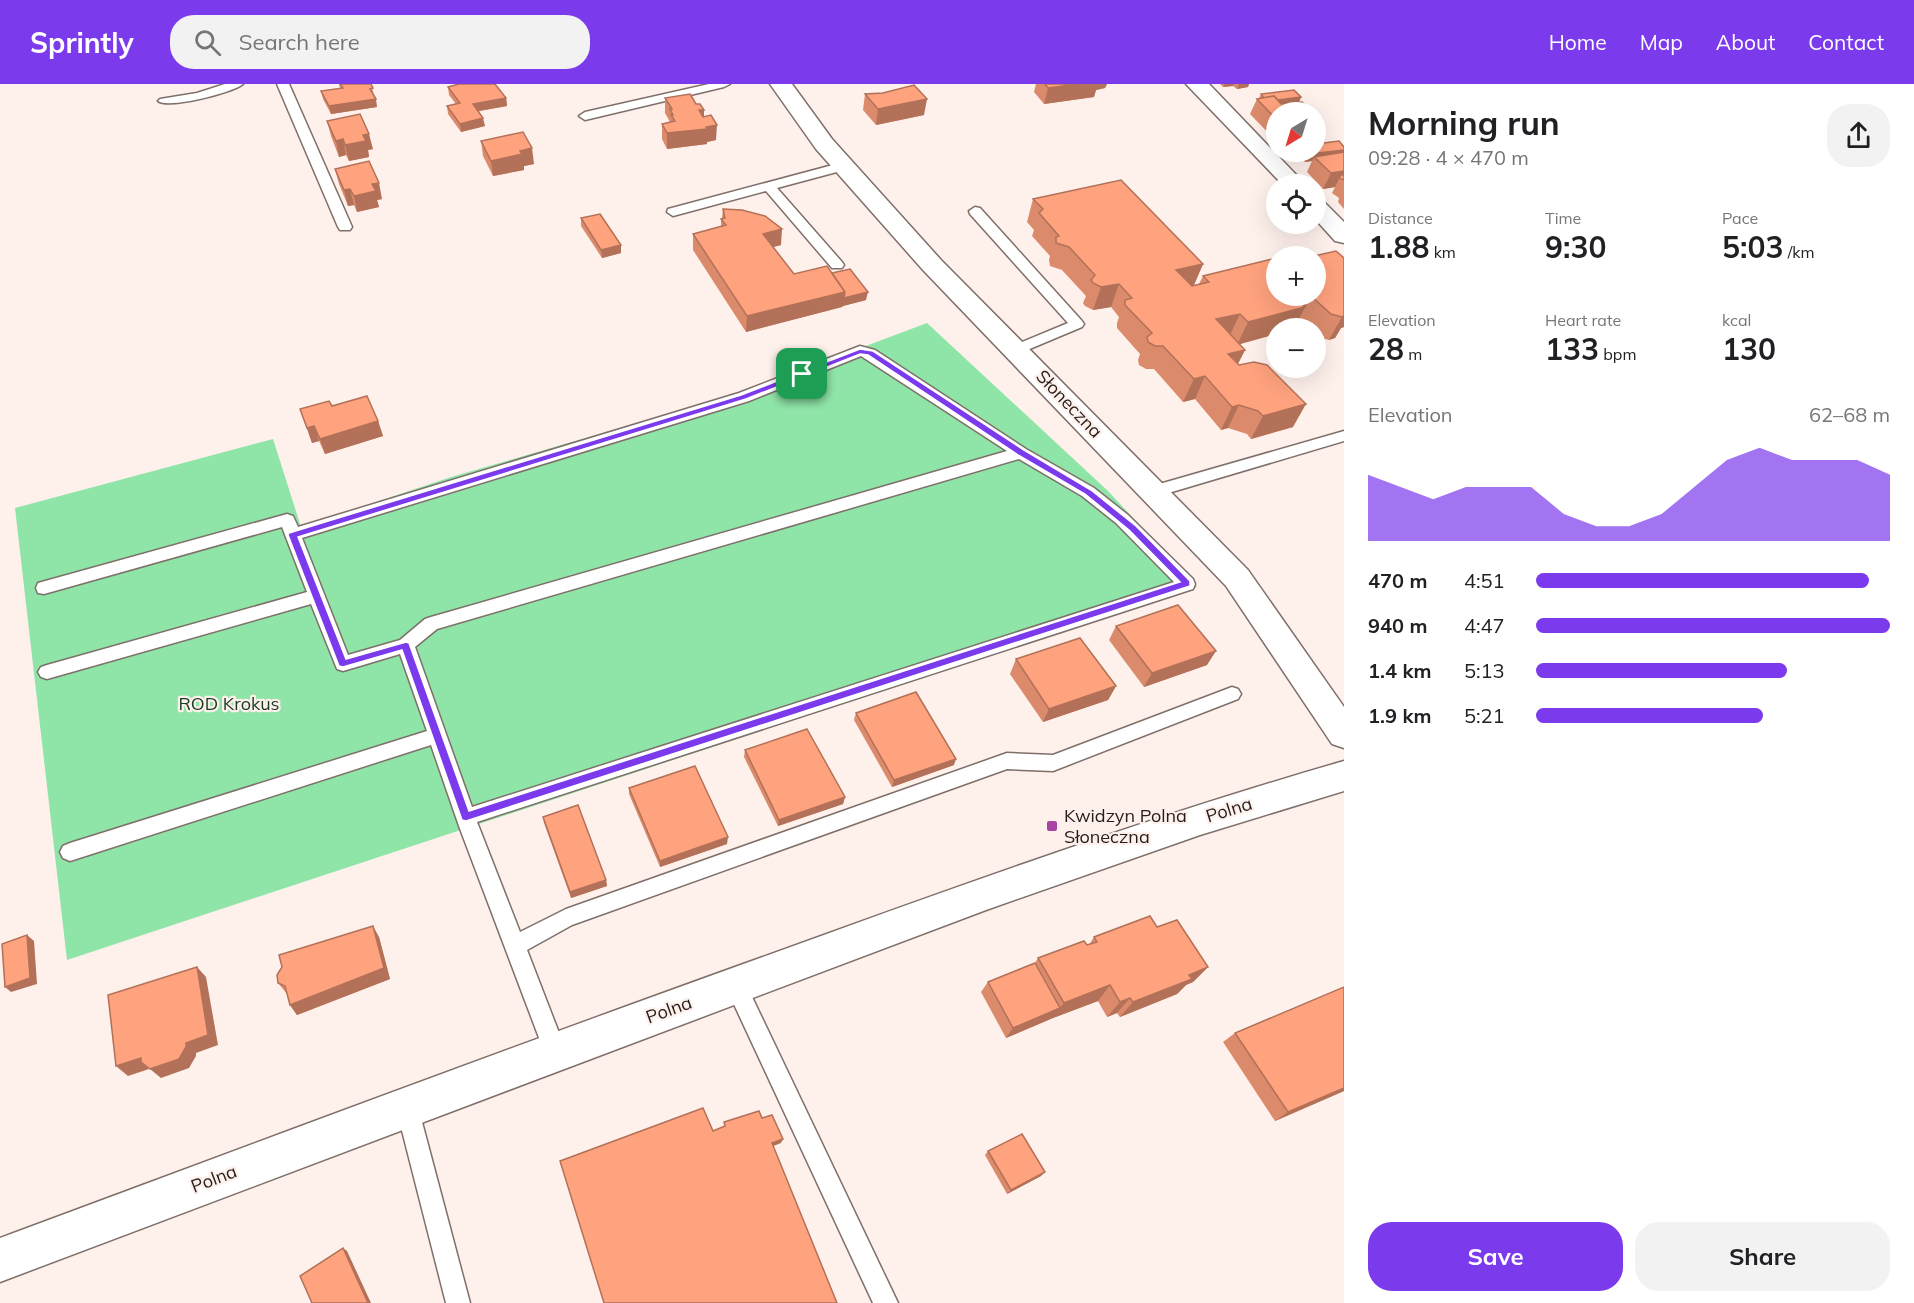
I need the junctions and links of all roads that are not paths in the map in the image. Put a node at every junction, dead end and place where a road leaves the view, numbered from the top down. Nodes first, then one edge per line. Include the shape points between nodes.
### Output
1 (237, 84) edge
2 (283, 84) edge
3 (724, 84) edge
4 (781, 84) edge
5 (1197, 84) edge
6 (164, 101) dead end
7 (585, 116) dead end
8 (844, 166) junction
9 (1284, 174) edge
10 (769, 186) junction
11 (975, 211) dead end
12 (673, 212) dead end
13 (1326, 217) edge
14 (345, 227) dead end
15 (1344, 236) edge
16 (837, 265) dead end
17 (1015, 350) junction
18 (1344, 436) edge
19 (1021, 453) junction
20 (1155, 491) junction
21 (292, 535) junction
22 (44, 588) dead end
23 (316, 596) junction
24 (406, 645) junction
25 (47, 672) dead end
26 (1232, 694) dead end
27 (1344, 734) edge
28 (437, 735) junction
29 (1344, 776) edge
30 (466, 817) junction
31 (70, 852) dead end
32 (516, 945) junction
33 (736, 985) junction
34 (555, 1051) junction
35 (407, 1107) junction
36 (0, 1260) edge
37 (458, 1303) edge
38 (886, 1303) edge

1 - 6 lane
2 - 14 lane
3 - 7 lane
4 - 8 street, Słoneczna
5 - 9 street
8 - 10 lane
8 - 17 street, Słoneczna
10 - 12 lane
10 - 16 lane
11 - 17 lane via 1077,324
13 - 15 street
17 - 20 street, Słoneczna
18 - 20 lane
19 - 21 lane via 870,353 860,351 744,397
19 - 24 lane via 431,624
19 - 30 lane via 1088,492 1122,519 1187,584
20 - 27 street, Słoneczna via 1237,578
21 - 22 lane via 287,520
21 - 23 lane
23 - 24 lane via 343,664
23 - 25 lane
24 - 28 lane
26 - 32 lane via 1053,763 1007,761 566,918
28 - 30 lane
28 - 31 lane
29 - 33 street, Polna via 1072,862
30 - 32 lane
32 - 34 lane
33 - 34 street, Polna
33 - 38 lane
34 - 35 street, Polna
35 - 36 street, Polna
35 - 37 lane

